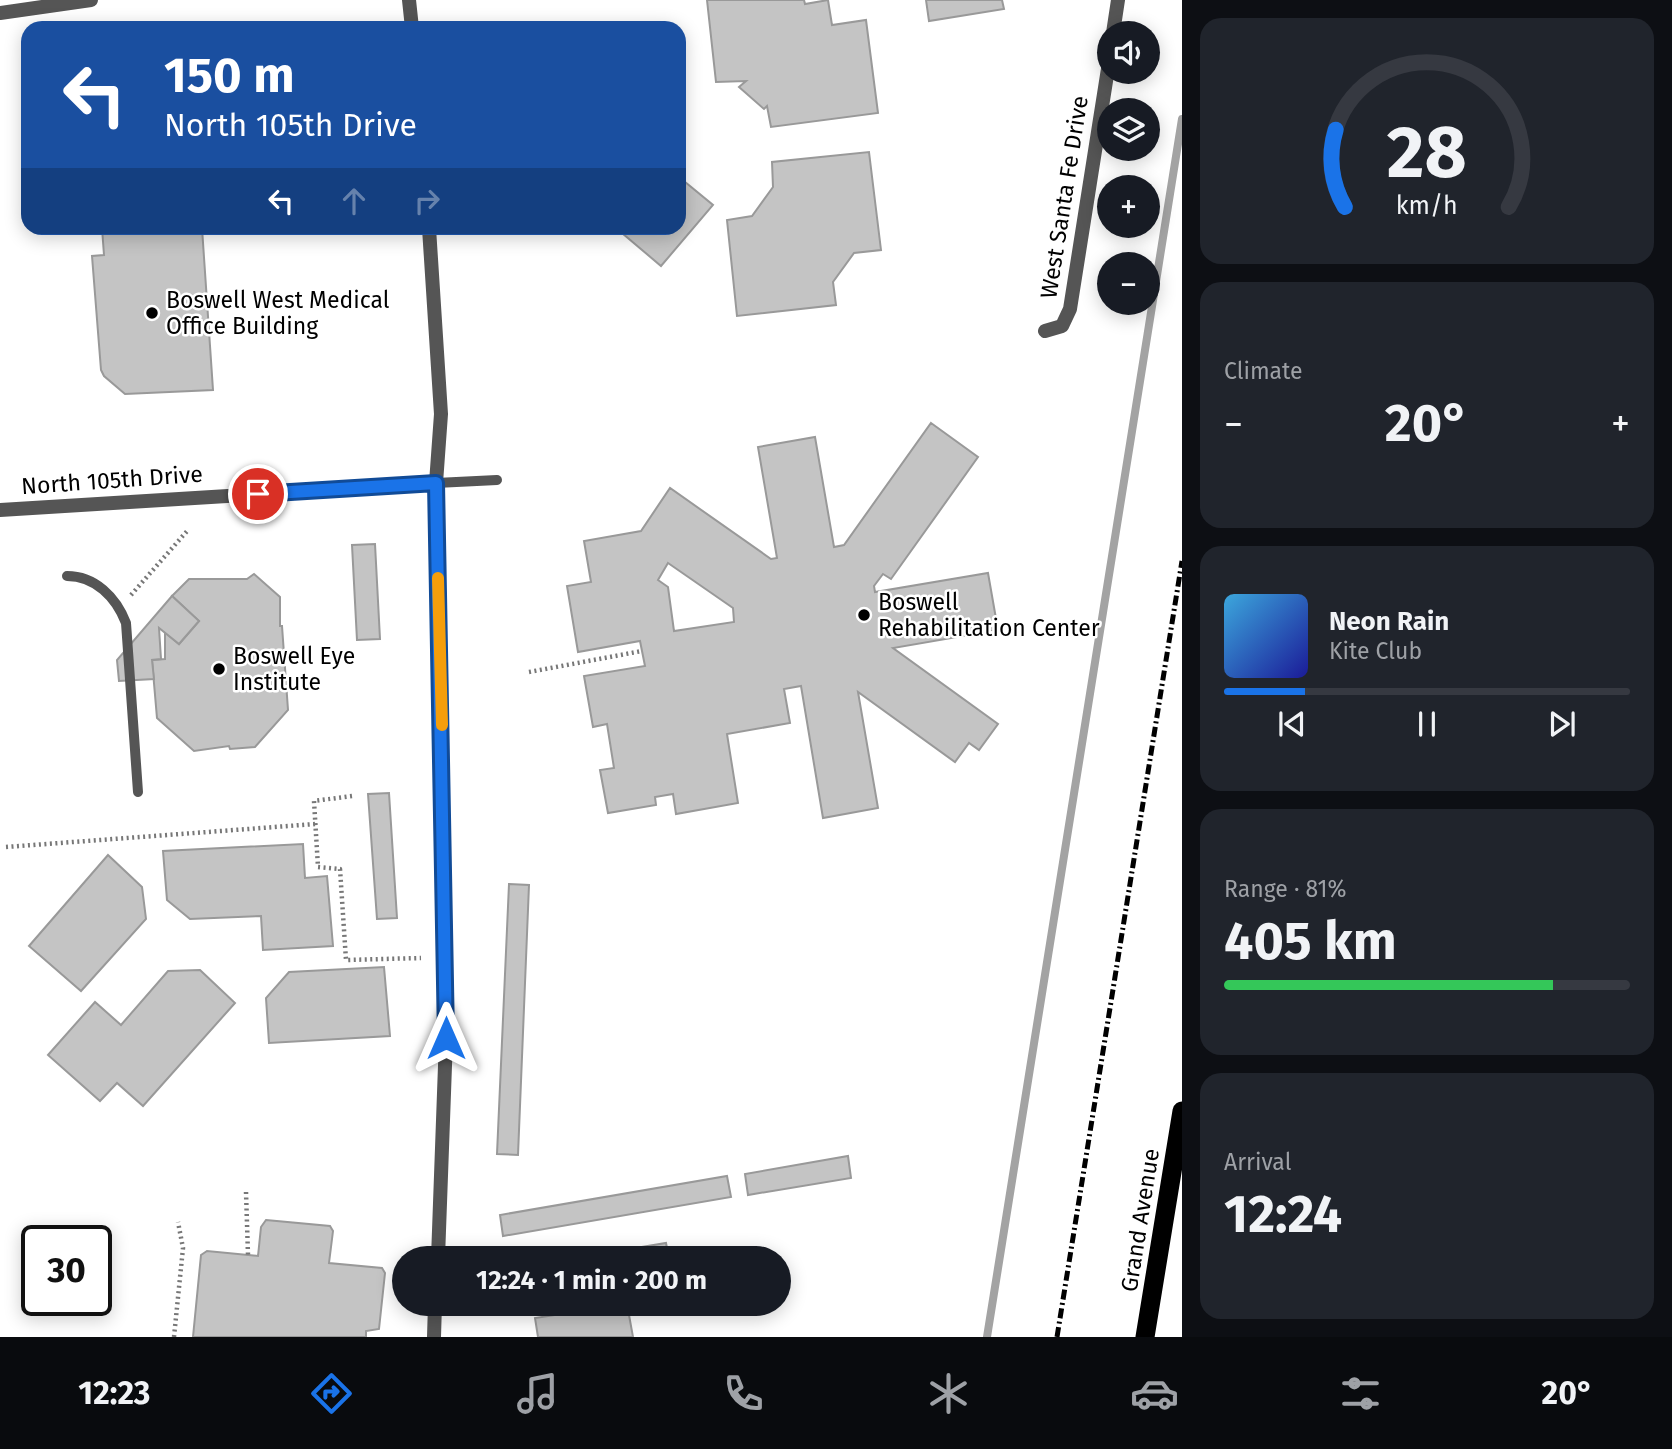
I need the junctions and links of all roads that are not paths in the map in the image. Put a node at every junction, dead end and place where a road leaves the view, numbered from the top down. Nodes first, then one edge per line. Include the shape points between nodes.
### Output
1 (91, 0) edge
2 (409, 0) edge
3 (1118, 0) edge
4 (0, 13) edge
5 (411, 21) edge
6 (1115, 21) edge
7 (1105, 84) edge
8 (429, 235) edge
9 (1045, 331) dead end
10 (497, 480) dead end
11 (436, 483) junction
12 (0, 510) edge
13 (66, 576) dead end
14 (138, 792) dead end
15 (1182, 1111) edge
16 (438, 1246) edge
17 (435, 1316) edge
18 (434, 1337) edge
19 (1146, 1337) edge

1 - 4 street
2 - 5 street
3 - 6 street
7 - 9 street, West Santa Fe Drive via 1068,317 1062,326
8 - 11 street via 441,414
10 - 11 lane
11 - 12 street, North 105th Drive
11 - 16 street via 446,1025
13 - 14 lane via 94,582 118,606 126,623
15 - 19 highway, Grand Avenue
17 - 18 street

